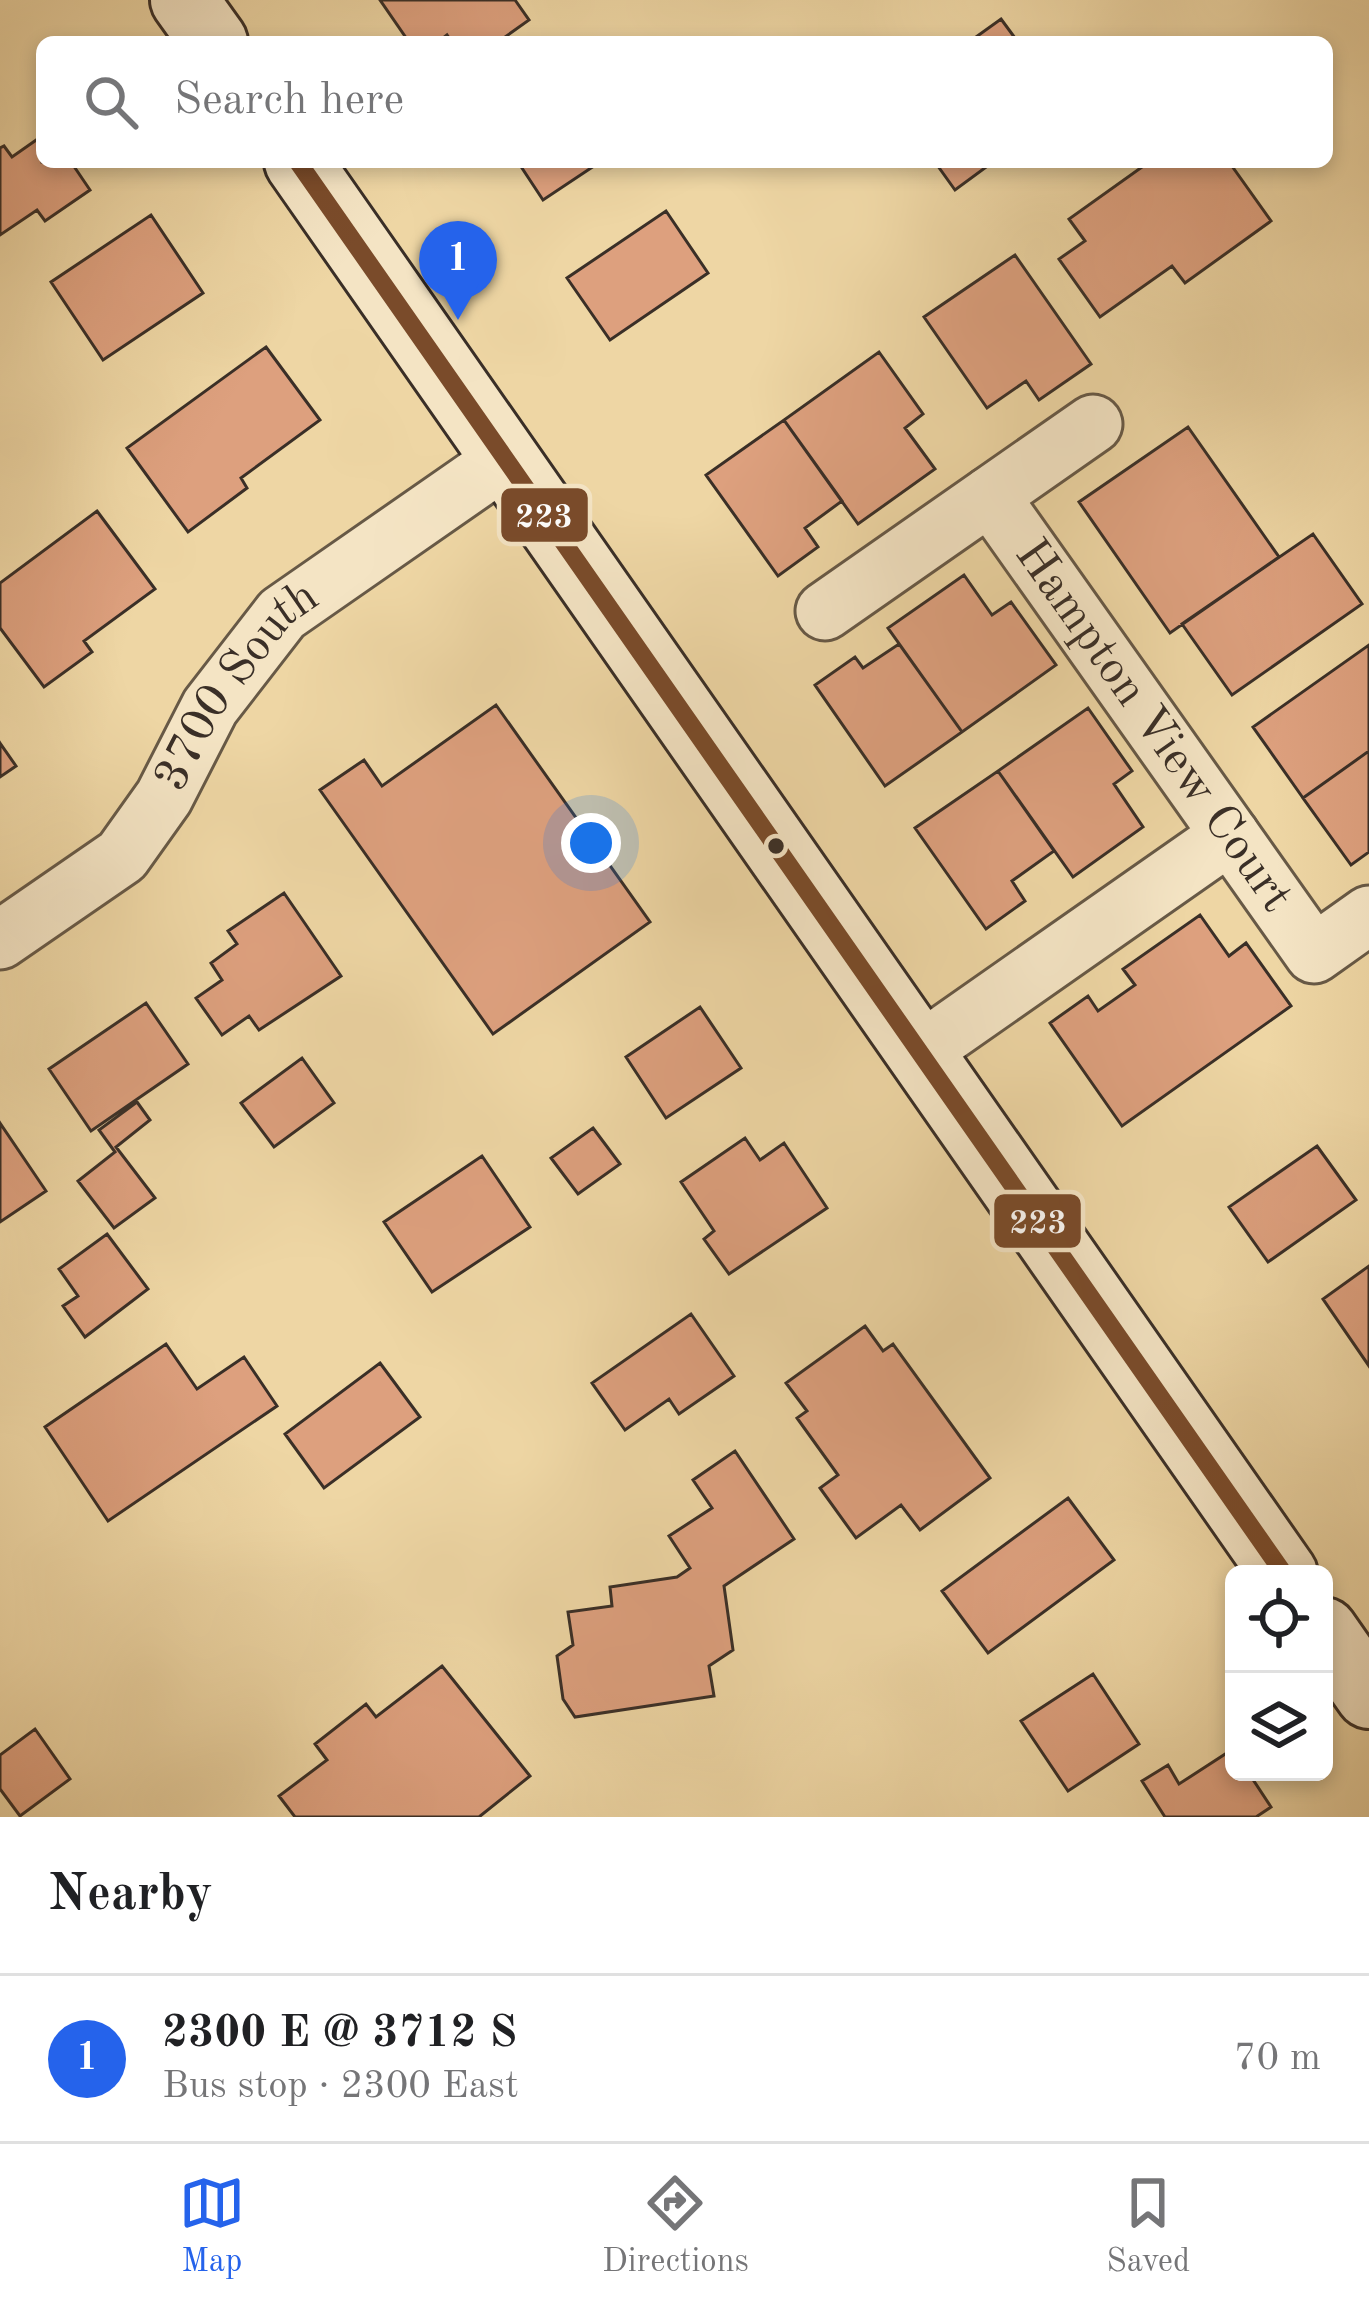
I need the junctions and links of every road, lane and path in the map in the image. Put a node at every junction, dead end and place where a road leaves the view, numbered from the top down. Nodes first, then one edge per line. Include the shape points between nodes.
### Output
1 (184, 0) edge
2 (210, 36) edge
3 (302, 168) edge
4 (1093, 424) dead end
5 (506, 459) junction
6 (990, 496) junction
7 (825, 611) dead end
8 (1230, 835) junction
9 (1369, 915) edge
10 (0, 940) edge
11 (920, 1052) junction
12 (1278, 1565) edge
13 (1333, 1644) edge
14 (1369, 1695) edge

1 - 2 main road
3 - 5 main road
4 - 6 street, Hampton View Court
5 - 10 street, 3700 South via 281,614 210,707 164,797 122,856
5 - 11 main road
6 - 7 street, Hampton View Court
6 - 8 street, Hampton View Court
8 - 9 street, Hampton View Court via 1314,954
8 - 11 street
11 - 12 main road
13 - 14 main road

